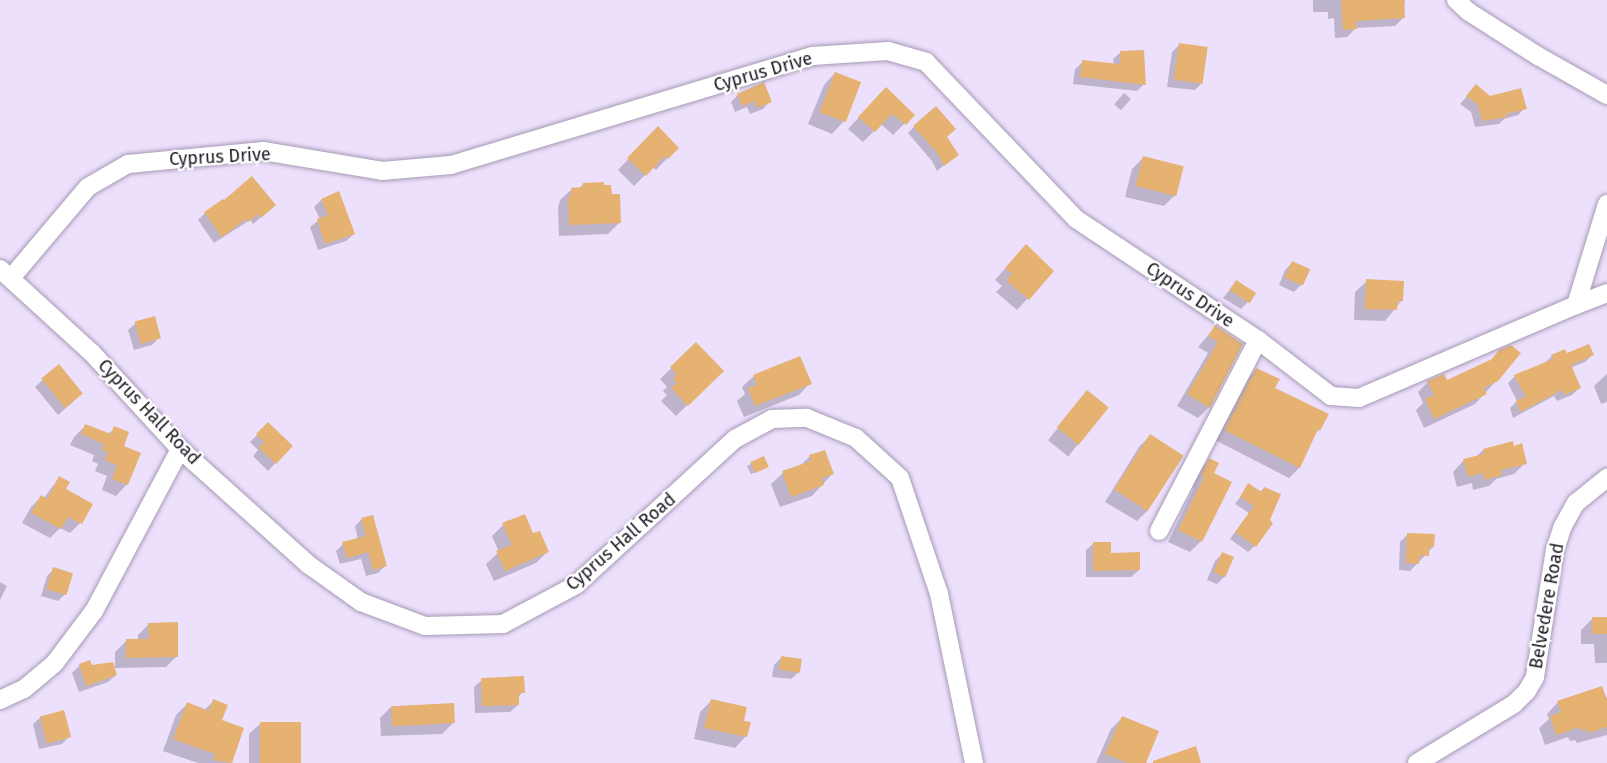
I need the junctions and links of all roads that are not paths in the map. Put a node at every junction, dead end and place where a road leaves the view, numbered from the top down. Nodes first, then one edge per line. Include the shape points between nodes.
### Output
1 (1456, 0) edge
2 (1607, 95) edge
3 (1607, 204) edge
4 (6, 274) edge
5 (1607, 293) edge
6 (1576, 305) junction
7 (1258, 340) junction
8 (180, 449) junction
9 (1607, 478) edge
10 (1159, 531) dead end
11 (0, 700) edge
12 (974, 763) edge
13 (1417, 763) edge

1 - 2 street via 1538,56
3 - 6 street
4 - 7 street, Cyprus Drive via 88,187 128,164 263,151 382,171 451,165 812,56 888,51 926,62 1076,219
4 - 8 street, Cyprus Hall Road via 92,353
5 - 6 street
6 - 7 street, Cyprus Drive via 1359,398 1331,396
7 - 10 street
8 - 11 street via 94,610 54,664 24,688
8 - 12 street, Cyprus Hall Road via 309,565 361,602 425,626 503,624 576,585 735,439 772,419 807,418 856,438 900,478 939,594
9 - 13 street, Belvedere Road via 1576,503 1563,526 1555,550 1535,677 1527,691 1514,704

